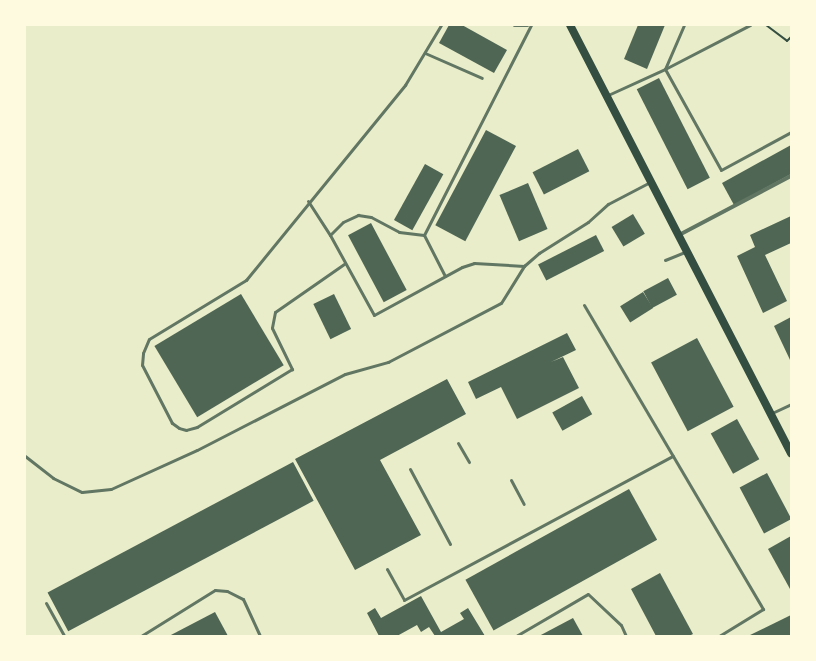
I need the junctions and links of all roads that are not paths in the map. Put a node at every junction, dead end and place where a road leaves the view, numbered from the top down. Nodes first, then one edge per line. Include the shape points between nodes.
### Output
1 (441, 25) edge
2 (514, 25) edge
3 (527, 25) edge
4 (531, 25) edge
5 (570, 25) edge
6 (684, 25) edge
7 (750, 25) edge
8 (425, 53) junction
9 (665, 69) junction
10 (482, 78) dead end
11 (607, 96) junction
12 (791, 132) edge
13 (791, 176) edge
14 (651, 182) junction
15 (308, 201) junction
16 (330, 234) junction
17 (424, 235) junction
18 (679, 235) junction
19 (687, 252) junction
20 (665, 260) dead end
21 (344, 264) junction
22 (524, 266) junction
23 (445, 276) junction
24 (584, 305) dead end
25 (791, 404) edge
26 (770, 414) junction
27 (458, 443) dead end
28 (791, 453) edge
29 (25, 456) edge
30 (672, 456) junction
31 (468, 462) dead end
32 (410, 469) dead end
33 (511, 480) dead end
34 (524, 504) dead end
35 (450, 544) dead end
36 (387, 569) dead end
37 (46, 603) dead end
38 (64, 636) edge
39 (141, 636) edge
40 (260, 636) edge
41 (516, 636) edge
42 (626, 636) edge
43 (719, 636) edge

1 - 8 lane
2 - 3 lane
4 - 17 lane
5 - 11 main road
6 - 9 lane
7 - 9 lane
8 - 10 lane
8 - 15 lane via 405,85
9 - 11 lane
9 - 12 lane via 720,170
11 - 14 main road
13 - 18 street
14 - 18 main road
14 - 22 lane via 608,204 588,222 539,253
15 - 16 lane
15 - 21 lane via 246,280 149,338 144,346 142,365 172,423 186,430 197,427 292,369 272,328 274,312
16 - 17 lane via 344,222 358,215 371,217 399,232
16 - 21 lane
17 - 23 lane
18 - 19 main road
19 - 20 lane
19 - 26 main road
21 - 23 lane via 374,315
22 - 23 lane via 474,264
22 - 29 lane via 501,303 388,362 345,374 197,450 111,489 82,492 53,478
24 - 30 lane
25 - 26 lane
26 - 28 main road
27 - 31 lane
30 - 36 lane via 404,600
30 - 43 lane via 763,609
32 - 35 lane
33 - 34 lane
37 - 38 lane
39 - 40 lane via 215,590 227,591 243,599
41 - 42 lane via 588,594 620,625

